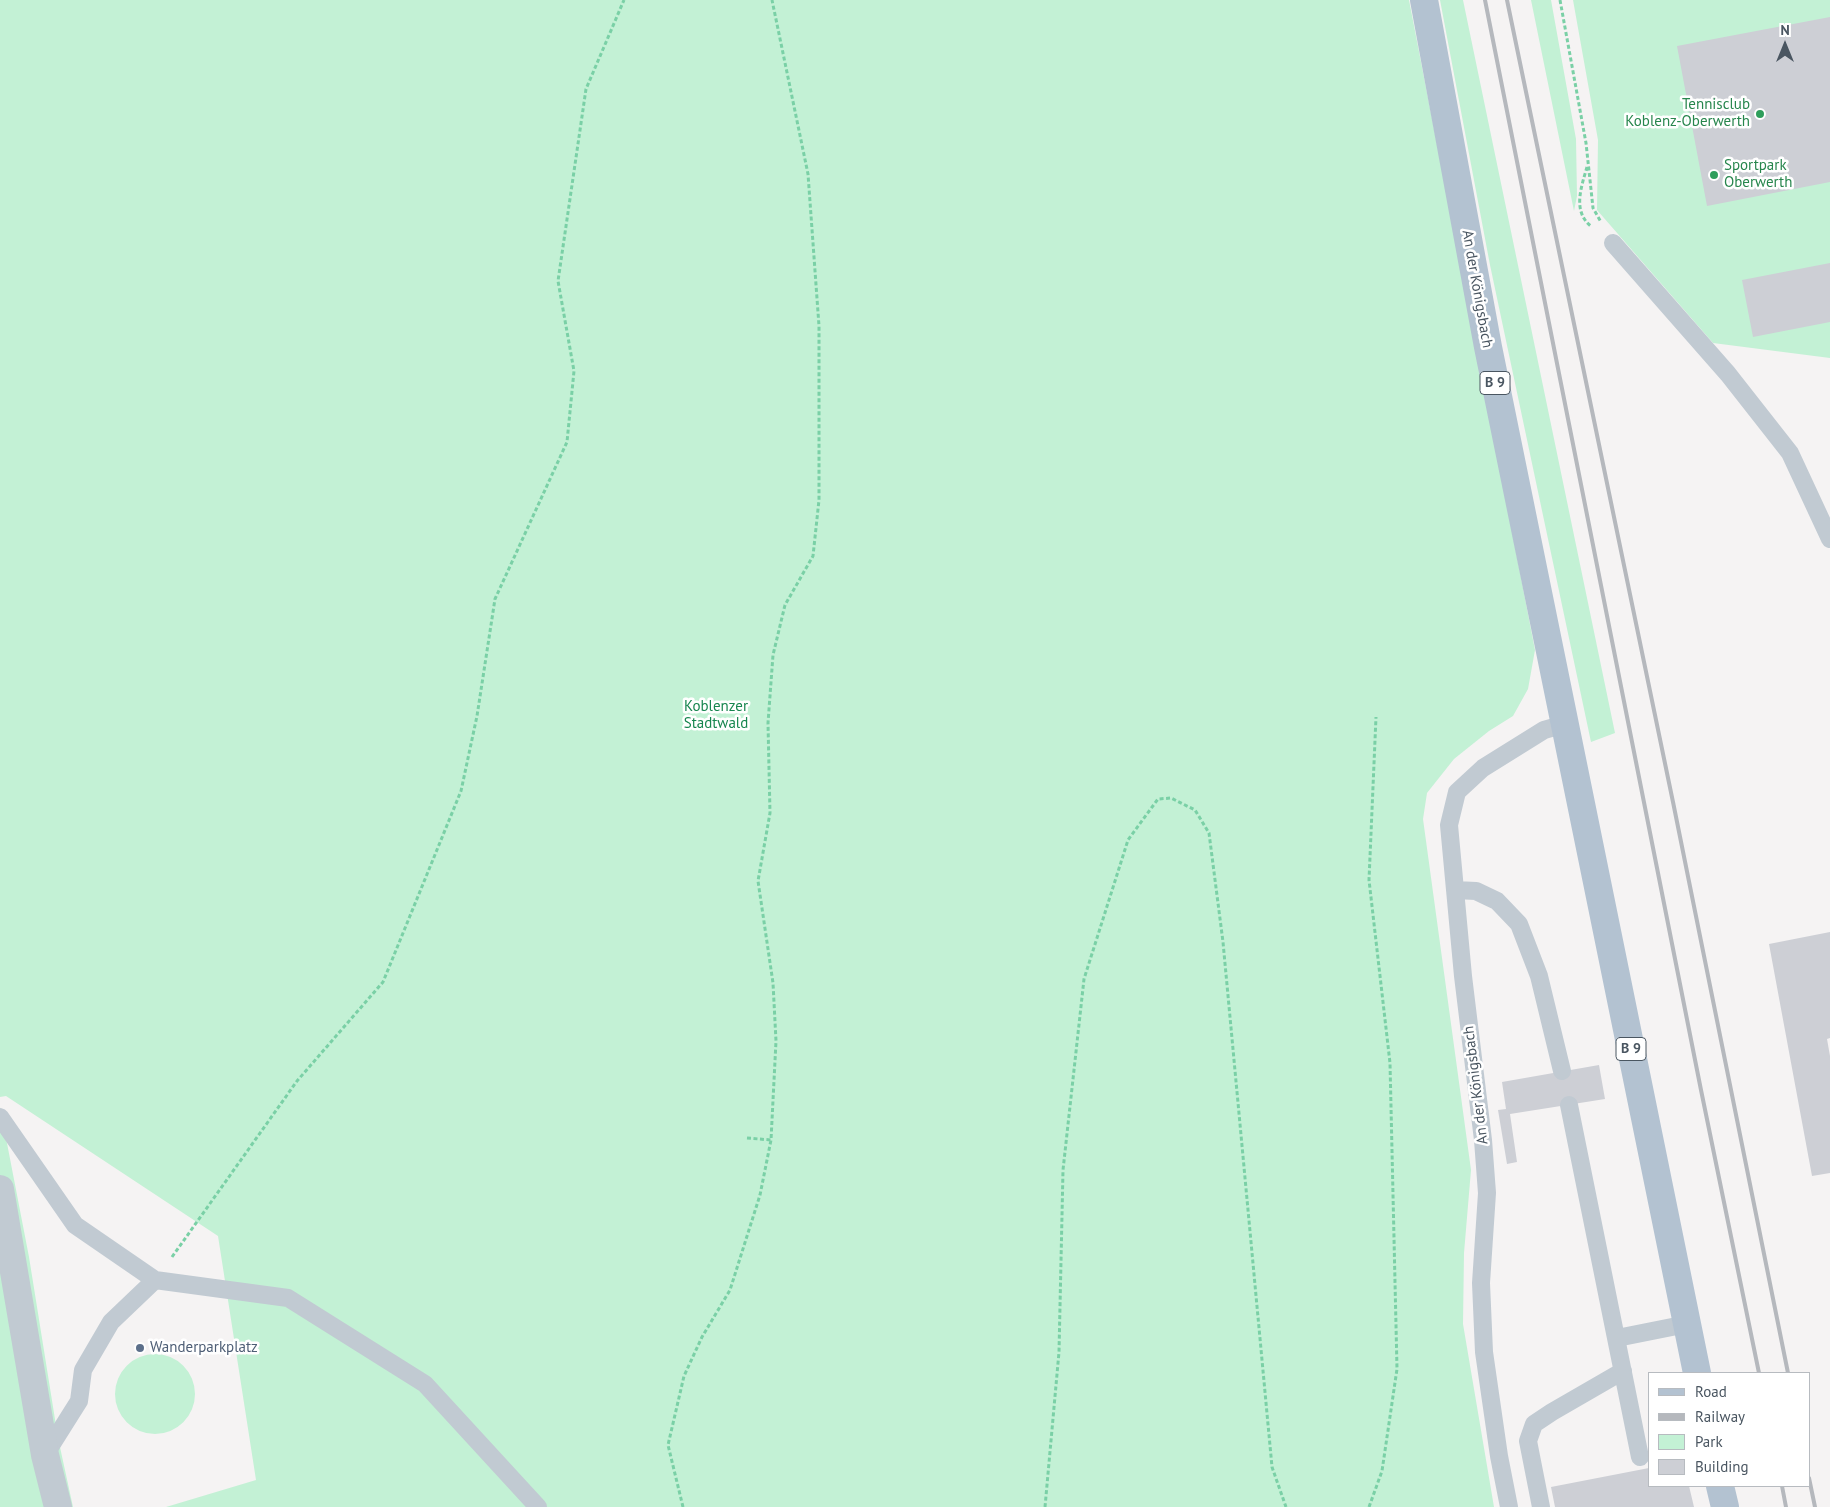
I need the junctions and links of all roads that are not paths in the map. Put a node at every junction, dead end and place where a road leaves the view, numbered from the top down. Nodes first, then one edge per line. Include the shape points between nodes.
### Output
1 (1424, 0) edge
2 (1613, 243) road end
3 (1830, 539) edge
4 (1564, 724) junction
5 (1455, 890) junction
6 (1562, 1072) dead end
7 (1569, 1105) dead end
8 (0, 1118) edge
9 (0, 1189) edge
10 (156, 1280) junction
11 (1687, 1324) junction
12 (1617, 1338) junction
13 (1623, 1371) junction
14 (1697, 1372) edge
15 (45, 1455) junction
16 (1640, 1457) dead end
17 (1720, 1487) edge
18 (58, 1507) edge
19 (538, 1507) edge
20 (1509, 1507) edge
21 (1541, 1507) edge
22 (1725, 1507) edge

1 - 4 main road, An der Königsbach / B 9 via 1488,347
2 - 3 lane via 1728,374 1790,452
4 - 5 lane, An der Königsbach via 1544,730 1483,768 1457,792 1449,825
4 - 11 main road, An der Königsbach / B 9
5 - 6 lane via 1476,891 1497,901 1519,924 1539,976
5 - 20 lane, An der Königsbach via 1487,1192 1481,1283 1484,1352
7 - 12 lane
8 - 10 lane via 75,1225
9 - 15 street
10 - 15 lane via 111,1322 83,1370 79,1401
10 - 19 lane via 288,1298 424,1384
11 - 12 lane
11 - 14 main road, An der Königsbach / B 9
12 - 13 lane
13 - 16 lane
13 - 21 lane via 1534,1424 1528,1441
15 - 18 street
17 - 22 main road

